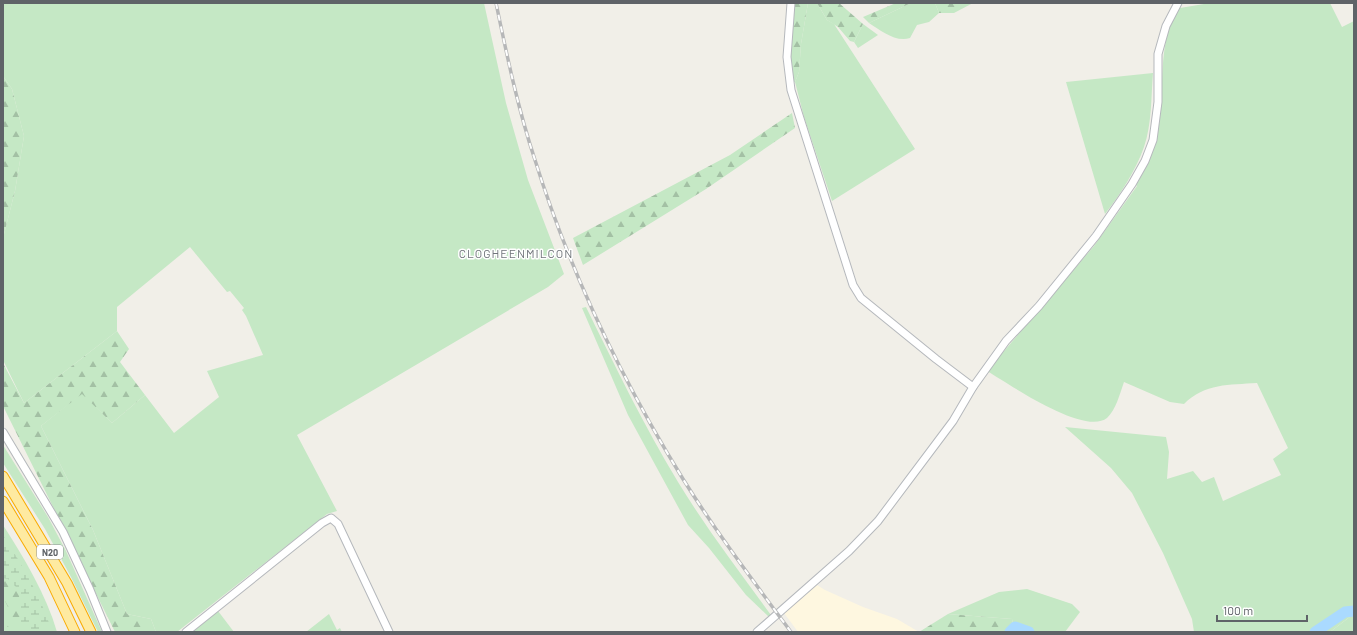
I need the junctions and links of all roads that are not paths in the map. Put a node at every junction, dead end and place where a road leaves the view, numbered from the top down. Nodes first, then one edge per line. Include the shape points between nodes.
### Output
1 (791, 3) edge
2 (1178, 3) edge
3 (973, 387) junction
4 (3, 432) edge
5 (3, 476) edge
6 (3, 501) edge
7 (75, 632) edge
8 (91, 632) edge
9 (107, 632) edge
10 (186, 632) edge
11 (389, 632) edge
12 (757, 632) edge

1 - 3 street via 787,57 791,90 852,285 861,298
2 - 3 street via 1166,26 1158,54 1158,102 1153,140 1145,161 1096,236 1006,341
3 - 12 street via 952,421 878,521 849,551
4 - 9 street via 63,532
5 - 8 highway, N20 via 60,569
6 - 7 highway, N20 via 49,577
10 - 11 street via 331,518 338,524

